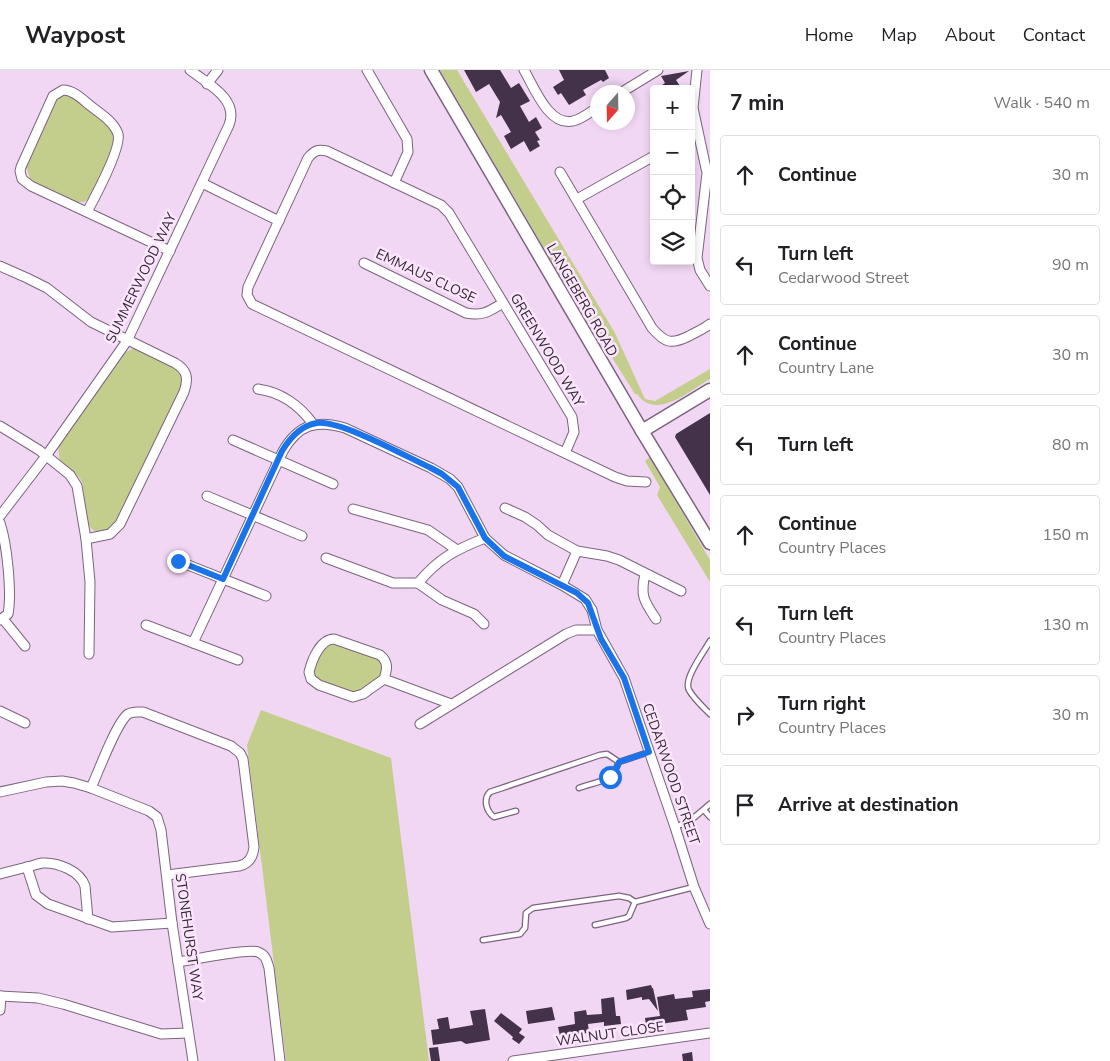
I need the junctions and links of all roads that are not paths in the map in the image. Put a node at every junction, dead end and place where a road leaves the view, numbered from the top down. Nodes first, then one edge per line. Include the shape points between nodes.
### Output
1 (190, 70) edge
2 (218, 70) edge
3 (367, 70) edge
4 (431, 70) edge
5 (524, 70) edge
6 (658, 70) edge
7 (697, 70) edge
8 (647, 74) edge
9 (207, 84) junction
10 (632, 85) edge
11 (590, 112) edge
12 (694, 130) edge
13 (695, 143) edge
14 (650, 158) edge
15 (560, 172) dead end
16 (394, 182) junction
17 (202, 183) junction
18 (577, 199) junction
19 (87, 212) junction
20 (279, 221) junction
21 (170, 251) junction
22 (364, 263) dead end
23 (0, 266) edge
24 (710, 286) edge
25 (503, 303) junction
26 (710, 324) edge
27 (127, 341) junction
28 (258, 389) dead end
29 (710, 390) edge
30 (313, 424) junction
31 (0, 426) edge
32 (642, 431) junction
33 (233, 440) dead end
34 (565, 453) junction
35 (46, 456) junction
36 (278, 460) junction
37 (646, 482) dead end
38 (333, 484) dead end
39 (207, 496) dead end
40 (505, 508) dead end
41 (353, 509) dead end
42 (0, 516) edge
43 (252, 516) junction
44 (0, 523) edge
45 (302, 536) dead end
46 (485, 538) junction
47 (86, 540) junction
48 (710, 543) edge
49 (457, 550) junction
50 (577, 551) junction
51 (326, 558) dead end
52 (178, 561) dead end
53 (646, 574) junction
54 (223, 579) junction
55 (418, 583) junction
56 (562, 585) junction
57 (681, 591) dead end
58 (266, 596) dead end
59 (656, 619) dead end
60 (1, 620) edge
61 (484, 624) dead end
62 (146, 625) dead end
63 (597, 630) junction
64 (710, 642) edge
65 (193, 643) junction
66 (25, 646) dead end
67 (89, 654) dead end
68 (238, 660) dead end
69 (384, 679) junction
70 (451, 704) junction
71 (0, 711) edge
72 (710, 714) edge
73 (10, 716) junction
74 (0, 718) edge
75 (25, 723) dead end
76 (420, 724) dead end
77 (649, 752) junction
78 (619, 762) junction
79 (91, 788) junction
80 (579, 788) dead end
81 (0, 792) edge
82 (710, 804) edge
83 (704, 810) junction
84 (516, 811) dead end
85 (710, 816) edge
86 (675, 827) junction
87 (26, 867) junction
88 (0, 874) edge
89 (167, 875) junction
90 (694, 887) junction
91 (635, 902) junction
92 (88, 919) junction
93 (172, 923) junction
94 (710, 924) edge
95 (595, 925) dead end
96 (483, 940) dead end
97 (178, 962) junction
98 (0, 996) edge
99 (0, 1010) edge
100 (188, 1033) junction
101 (710, 1033) edge
102 (193, 1061) edge
103 (280, 1061) edge
104 (513, 1061) edge

1 - 9 street, SUMMERWOOD WAY
2 - 9 street
3 - 16 street via 407,139 408,152
4 - 32 main road, LANGEBERG ROAD
5 - 11 street via 557,119 575,121
6 - 8 street
7 - 12 street
8 - 10 street
9 - 17 street, SUMMERWOOD WAY via 228,101 232,116
13 - 24 street via 706,162 707,173 697,258
14 - 18 street
15 - 18 street
16 - 20 street, GREENWOOD WAY via 327,152 313,152
16 - 25 street, GREENWOOD WAY via 441,205 449,213
17 - 20 street
17 - 21 street, SUMMERWOOD WAY
18 - 26 street via 659,335 670,342 678,342
19 - 19 street via 25,183 20,176 21,167 53,96 63,90 72,91 96,110 118,134 118,147
19 - 21 street
20 - 34 street, GREENWOOD WAY via 247,291 252,304
21 - 27 street, SUMMERWOOD WAY
22 - 25 street, EMMAUS CLOSE via 466,312 484,314
23 - 27 street via 47,288 91,322
25 - 34 street, GREENWOOD WAY via 572,418 574,432
27 - 35 street, SUMMERWOOD WAY
27 - 47 street via 179,366 185,371 186,385 118,528 106,536
28 - 30 street via 291,402
29 - 32 main road
30 - 36 street via 294,435
30 - 46 street via 326,423 345,428 442,474 458,487
31 - 35 street
32 - 48 main road, LANGEBERG ROAD
33 - 36 street
34 - 37 street via 622,479
35 - 42 street, SUMMERWOOD WAY
35 - 47 street via 75,481
36 - 38 street
36 - 43 street
39 - 43 street
40 - 50 street via 525,517
41 - 49 street via 422,527
43 - 45 street
43 - 54 street
44 - 60 street via 9,588 8,614
46 - 49 street
46 - 56 street via 504,556
47 - 67 street via 90,582
49 - 55 street via 434,566
50 - 53 street via 607,556
50 - 56 street
51 - 55 street via 393,583
52 - 54 street
53 - 57 street
53 - 59 street via 644,602
54 - 58 street
54 - 65 street
55 - 61 street via 442,600 474,614
56 - 63 street, CEDARWOOD STREET via 585,599 592,610
60 - 66 street
62 - 65 street
63 - 70 street via 571,632
63 - 77 street, CEDARWOOD STREET via 624,678
64 - 72 lane via 689,676 688,686
65 - 68 street
69 - 69 street via 387,668 384,658 334,638 320,646 309,672 318,685 353,696 363,694
69 - 70 street
70 - 76 street
71 - 73 street
73 - 74 street
73 - 75 street
77 - 78 lane
77 - 86 street, CEDARWOOD STREET
78 - 80 lane via 610,777
78 - 84 lane via 607,754 600,755 490,792 486,797 490,814 494,817
79 - 81 street, STONEHURST WAY via 55,781
79 - 89 street, STONEHURST WAY via 148,810 157,817
79 - 89 street via 120,724 135,711 224,743 240,753 254,847 251,858 244,865
82 - 83 lane
83 - 85 lane
83 - 86 lane
86 - 90 street, CEDARWOOD STREET
87 - 88 street
87 - 92 street via 34,891 41,900
87 - 92 street via 47,863 77,873 85,886
89 - 93 street, STONEHURST WAY
90 - 91 lane
90 - 94 street, CEDARWOOD STREET
91 - 95 lane via 626,918
91 - 96 lane via 619,896 533,908 526,914 525,928 520,934
92 - 93 street via 112,927
93 - 97 street, STONEHURST WAY
97 - 100 street, STONEHURST WAY
97 - 103 street via 243,952 258,952 264,956 269,968
98 - 99 street
98 - 100 street via 38,998 161,1034
100 - 102 street, STONEHURST WAY
101 - 104 street, WALNUT CLOSE

